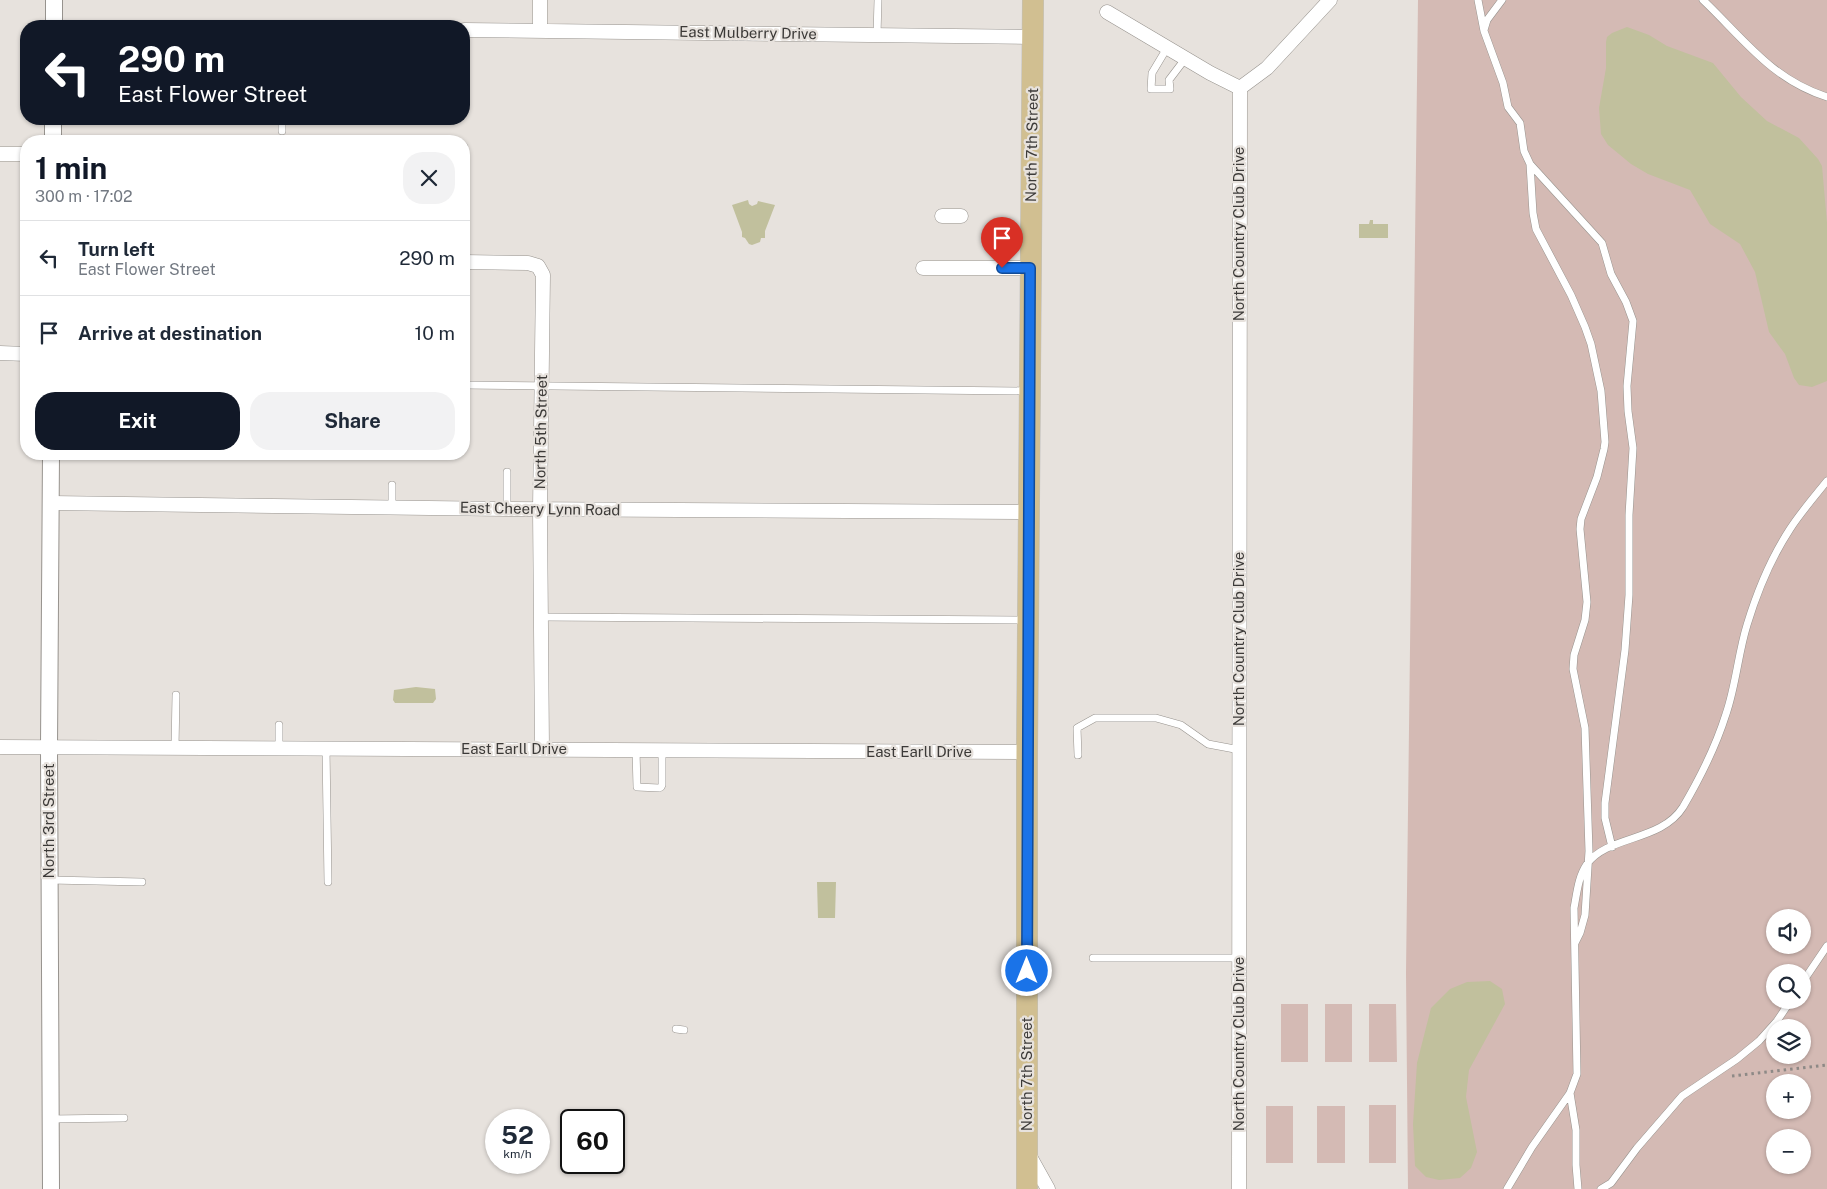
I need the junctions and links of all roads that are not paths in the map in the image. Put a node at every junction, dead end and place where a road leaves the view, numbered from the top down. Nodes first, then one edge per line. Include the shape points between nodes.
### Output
1 (54, 0) edge
2 (540, 0) edge
3 (878, 0) edge
4 (1033, 0) edge
5 (1330, 0) edge
6 (1478, 0) edge
7 (1502, 0) edge
8 (1703, 0) edge
9 (1107, 12) dead end
10 (54, 20) edge
11 (470, 30) edge
12 (540, 30) junction
13 (1484, 31) junction
14 (877, 34) junction
15 (1032, 37) junction
16 (1167, 48) junction
17 (1185, 59) junction
18 (1240, 88) junction
19 (1827, 97) edge
20 (282, 125) edge
21 (282, 131) dead end
22 (0, 154) edge
23 (20, 154) edge
24 (1530, 164) junction
25 (942, 216) dead end
26 (961, 216) dead end
27 (470, 262) edge
28 (923, 268) dead end
29 (1030, 268) junction
30 (0, 353) edge
31 (20, 354) edge
32 (470, 385) edge
33 (542, 386) junction
34 (1030, 391) junction
35 (51, 460) edge
36 (507, 472) dead end
37 (1827, 481) edge
38 (392, 485) dead end
39 (51, 503) junction
40 (392, 507) junction
41 (507, 509) junction
42 (540, 509) junction
43 (1029, 512) junction
44 (541, 617) junction
45 (1028, 620) junction
46 (176, 695) dead end
47 (279, 725) dead end
48 (0, 747) edge
49 (49, 748) junction
50 (175, 748) junction
51 (279, 748) junction
52 (326, 748) junction
53 (542, 749) junction
54 (636, 750) junction
55 (662, 750) junction
56 (1240, 750) junction
57 (1027, 752) junction
58 (1078, 755) dead end
59 (1612, 847) junction
60 (1589, 851) junction
61 (1597, 855) junction
62 (1587, 864) junction
63 (50, 880) junction
64 (142, 882) dead end
65 (328, 882) dead end
66 (1575, 943) junction
67 (1827, 946) edge
68 (1093, 958) dead end
69 (1240, 958) junction
70 (1811, 970) edge
71 (1785, 1009) edge
72 (676, 1029) dead end
73 (684, 1030) dead end
74 (1570, 1093) junction
75 (124, 1118) dead end
76 (50, 1119) junction
77 (1027, 1151) junction
78 (1609, 1186) edge
79 (50, 1189) edge
80 (1027, 1189) edge
81 (1048, 1189) edge
82 (1239, 1189) edge
83 (1507, 1189) edge
84 (1578, 1189) edge
85 (1601, 1189) edge

1 - 10 street
2 - 12 street
3 - 14 lane
4 - 15 main road, North 7th Street
5 - 18 street via 1267,68
6 - 13 lane
7 - 13 lane via 1487,20
8 - 19 lane via 1780,75
9 - 16 street
11 - 12 street, East Mulberry Drive
12 - 14 street, East Mulberry Drive
13 - 24 lane via 1504,83 1508,107 1520,123 1524,151
14 - 15 street, East Mulberry Drive
15 - 29 main road, North 7th Street
16 - 17 street
16 - 17 lane via 1152,73 1151,89 1170,89 1169,80
17 - 18 street
18 - 56 street, North Country Club Drive
20 - 21 lane
22 - 23 street
24 - 59 lane via 1602,243 1611,274 1633,321 1627,386 1633,448 1629,595 1604,809
24 - 60 lane via 1536,229 1571,295 1591,344 1601,391 1605,436 1603,459 1581,519 1587,602 1573,663 1585,728
25 - 26 street
27 - 33 street, North 5th Street via 538,266 543,275
28 - 29 street
29 - 34 main road, North 7th Street
30 - 31 street
32 - 33 lane
33 - 34 lane
33 - 42 street, North 5th Street
34 - 43 main road, North 7th Street
35 - 39 street, North 3rd Street
36 - 41 lane
37 - 59 lane via 1790,527 1768,568 1746,626 1726,714 1682,808 1671,821 1654,831
38 - 40 lane
39 - 40 street, East Cheery Lynn Road
39 - 49 street, North 3rd Street
40 - 41 street, East Cheery Lynn Road
41 - 42 street, East Cheery Lynn Road
42 - 43 street, East Cheery Lynn Road
42 - 44 street, North 5th Street
43 - 45 main road, North 7th Street
44 - 45 lane
44 - 53 street, North 5th Street
45 - 57 main road, North 7th Street
46 - 50 lane
47 - 51 lane
48 - 49 street, East Earll Drive
49 - 50 street, East Earll Drive
49 - 63 street, North 3rd Street
50 - 51 street, East Earll Drive
51 - 52 street, East Earll Drive
52 - 53 street, East Earll Drive
52 - 65 lane
53 - 54 street, East Earll Drive
54 - 55 street, East Earll Drive
54 - 55 lane via 637,787 659,788 662,785
55 - 57 street, East Earll Drive
56 - 58 lane via 1208,744 1181,725 1156,718 1095,718 1077,728
56 - 69 street, North Country Club Drive
57 - 77 main road, North 7th Street
59 - 61 lane
60 - 61 lane
60 - 62 lane
61 - 62 lane
62 - 66 lane via 1585,915
62 - 66 lane via 1579,881 1574,908
63 - 64 lane
63 - 76 street, North 3rd Street
66 - 74 lane via 1577,1074
67 - 70 lane
68 - 69 lane
69 - 82 street, North Country Club Drive
71 - 78 lane via 1759,1041 1682,1096
72 - 73 lane
74 - 83 lane
74 - 84 lane via 1576,1130
75 - 76 lane
76 - 79 street, North 3rd Street
77 - 80 main road, North 7th Street
77 - 81 street
78 - 85 lane

